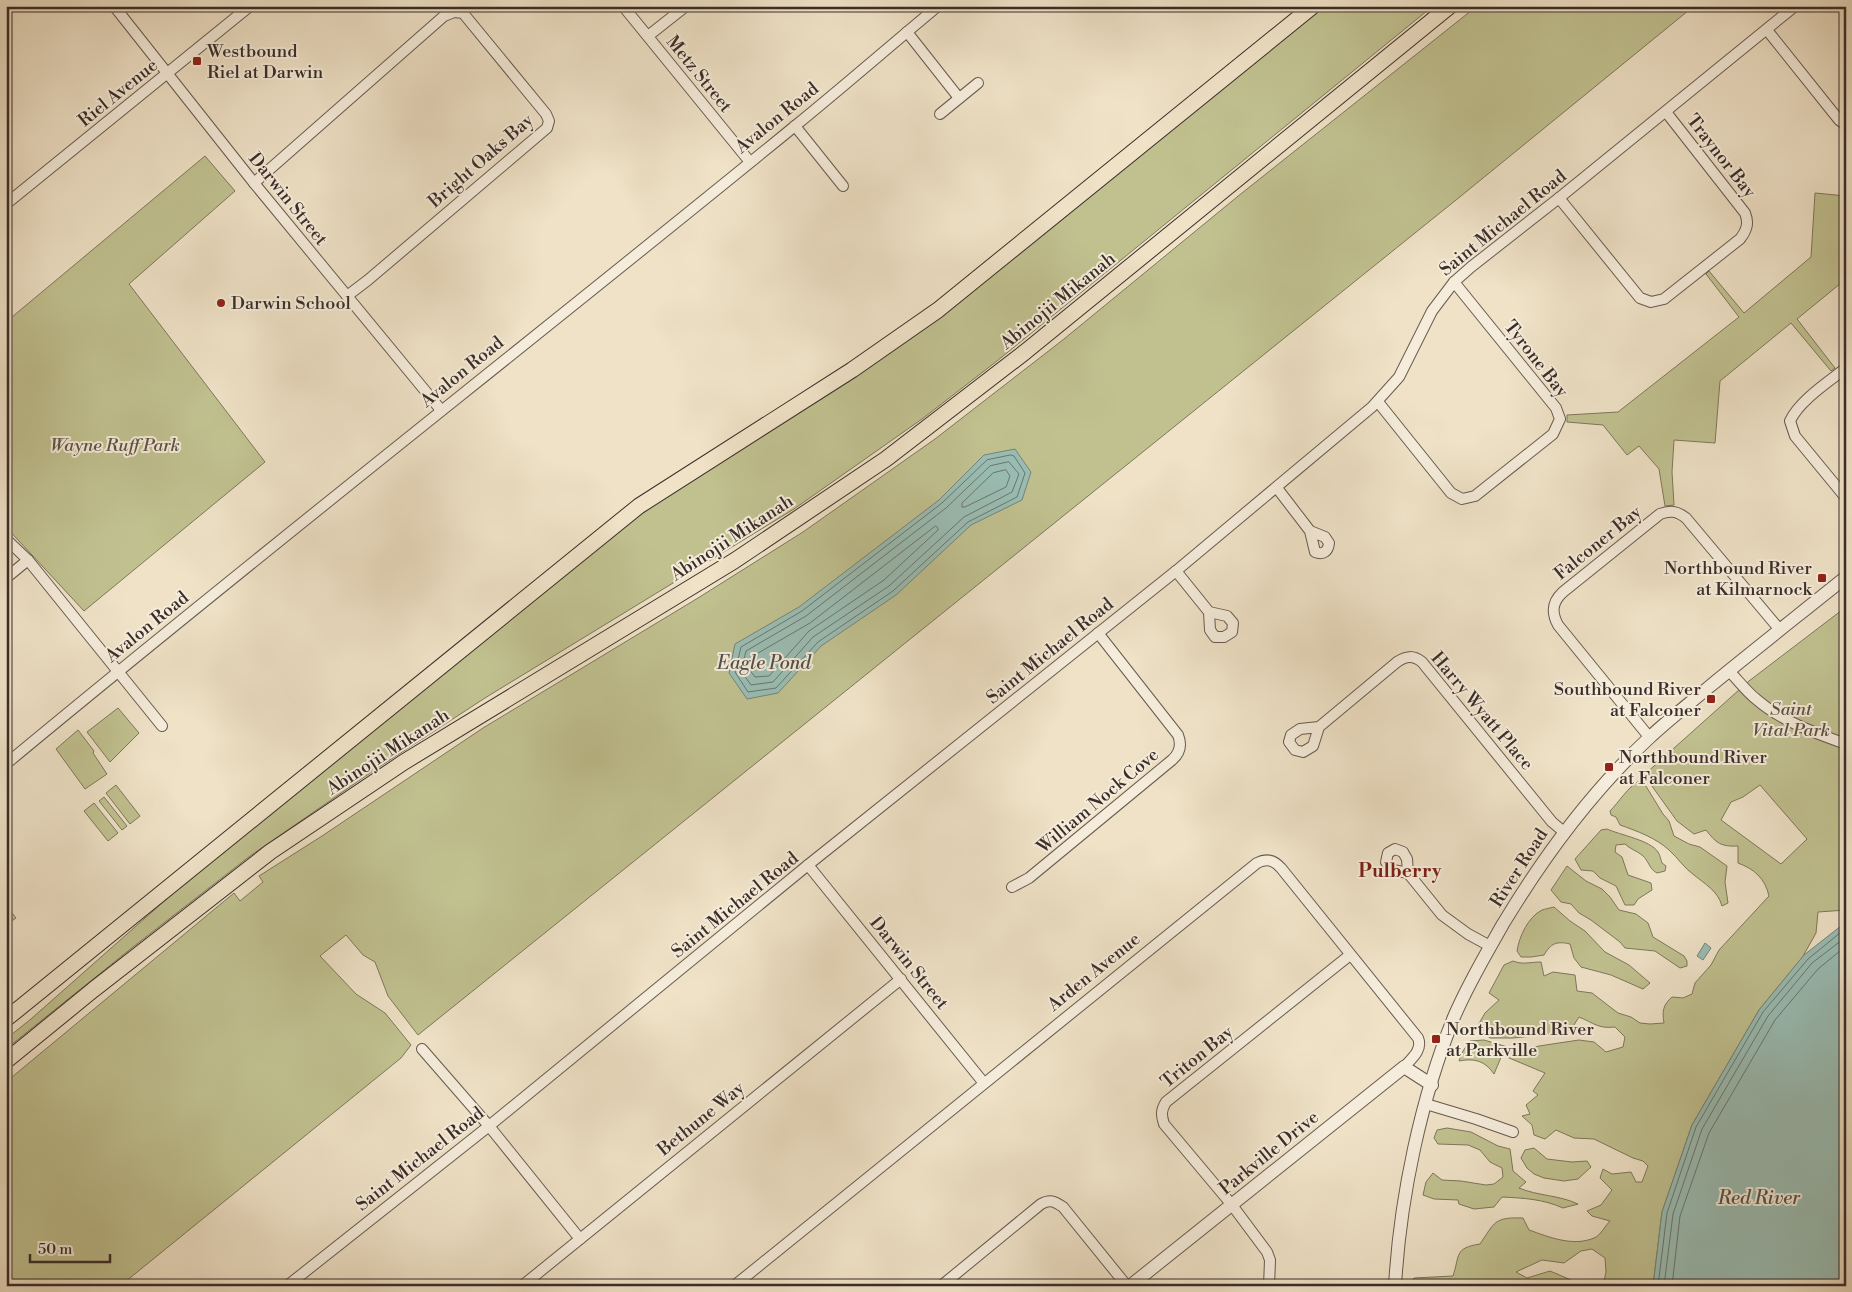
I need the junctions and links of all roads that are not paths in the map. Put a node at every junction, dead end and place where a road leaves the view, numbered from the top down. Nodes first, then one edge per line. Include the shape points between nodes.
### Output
1 (114, 6) edge
2 (250, 6) edge
3 (623, 6) edge
4 (686, 6) edge
5 (938, 6) edge
6 (1313, 6) edge
7 (1450, 6) edge
8 (1795, 6) edge
9 (1767, 30) junction
10 (907, 32) junction
11 (648, 36) junction
12 (168, 74) junction
13 (978, 83) dead end
14 (960, 98) junction
15 (1666, 112) junction
16 (940, 114) dead end
17 (1846, 125) edge
18 (795, 126) junction
19 (750, 162) junction
20 (254, 183) junction
21 (843, 186) dead end
22 (1560, 198) junction
23 (6, 204) edge
24 (1454, 282) junction
25 (347, 296) junction
26 (1846, 368) edge
27 (1378, 402) junction
28 (441, 410) junction
29 (1276, 488) junction
30 (1846, 498) edge
31 (1310, 531) dead end
32 (6, 539) edge
33 (28, 560) junction
34 (1176, 571) junction
35 (1846, 577) edge
36 (6, 578) edge
37 (1209, 612) dead end
38 (1780, 630) junction
39 (1098, 633) junction
40 (118, 671) junction
41 (1729, 671) junction
42 (162, 726) dead end
43 (1319, 727) dead end
44 (1650, 738) junction
45 (1846, 744) edge
46 (6, 764) edge
47 (1564, 832) junction
48 (808, 865) junction
49 (1408, 874) dead end
50 (1012, 887) dead end
51 (1490, 946) junction
52 (1350, 955) junction
53 (901, 979) junction
54 (6, 1019) edge
55 (422, 1049) dead end
56 (6, 1061) edge
57 (1404, 1067) junction
58 (983, 1082) junction
59 (1432, 1086) junction
60 (1426, 1104) junction
61 (488, 1126) junction
62 (1513, 1132) dead end
63 (1232, 1206) junction
64 (580, 1239) junction
65 (286, 1286) edge
66 (522, 1286) edge
67 (734, 1286) edge
68 (941, 1286) edge
69 (1128, 1286) edge
70 (1269, 1286) edge
71 (1395, 1286) edge

1 - 12 street, Darwin Street
2 - 12 street, Riel Avenue
3 - 11 street, Metz Street
4 - 11 street
5 - 10 street, Avalon Road
6 - 54 main road, Abinojii Mikanah via 938,310 852,370 639,506
7 - 56 main road, Abinojii Mikanah via 1025,352 886,459 734,561 404,762 270,852
8 - 9 street, Saint Michael Road
9 - 15 street, Saint Michael Road
9 - 17 street
10 - 14 street
10 - 18 street, Avalon Road
11 - 19 street, Metz Street
12 - 20 street, Darwin Street
12 - 23 street, Riel Avenue
13 - 14 street
14 - 16 street
15 - 22 street, Saint Michael Road
15 - 22 street, Traynor Bay via 1745,213 1747,226 1740,239 1664,299 1651,302 1640,298
18 - 19 street, Avalon Road
18 - 21 street
19 - 28 street, Avalon Road
20 - 25 street, Darwin Street
20 - 25 street, Bright Oaks Bay via 444,16 463,13 546,114 547,128
22 - 24 street, Saint Michael Road
24 - 27 street, Saint Michael Road via 1432,311 1399,377
24 - 27 street, Tyrone Bay via 1556,408 1560,420 1553,434 1475,496 1462,499 1451,493
25 - 28 street, Darwin Street
26 - 30 street via 1801,405 1790,421 1796,436
27 - 29 street, Saint Michael Road
28 - 40 street, Avalon Road
29 - 31 street
29 - 34 street, Saint Michael Road
32 - 33 street
33 - 36 street
33 - 40 street
34 - 37 street
34 - 39 street, Saint Michael Road
35 - 38 street, River Road
38 - 41 street, River Road
38 - 44 street, Falconer Bay via 1686,518 1674,511 1660,514 1563,592 1552,610 1558,625
39 - 48 street, Saint Michael Road
39 - 50 street, William Nock Cove via 1178,735 1180,749 1157,773 1029,878
40 - 42 street
40 - 46 street, Avalon Road
41 - 44 street, River Road
41 - 45 street via 1756,700 1784,718
43 - 47 street, Harry Wyatt Place via 1403,657 1417,658 1552,822
44 - 47 street, River Road
47 - 51 street, River Road
48 - 53 street, Darwin Street
48 - 61 street, Saint Michael Road
49 - 51 street via 1449,920
51 - 59 street, River Road via 1454,1017
52 - 57 street, Arden Avenue via 1420,1042 1415,1055
52 - 58 street, Arden Avenue via 1281,868 1270,860 1263,860
52 - 63 street, Triton Bay via 1162,1108 1164,1124
53 - 58 street, Darwin Street
53 - 64 street, Bethune Way
55 - 61 street
57 - 59 street
57 - 63 street, Parkville Drive
58 - 67 street, Arden Avenue
59 - 60 street, River Road
60 - 62 street
60 - 71 street, River Road via 1403,1208
61 - 64 street
61 - 65 street, Saint Michael Road
63 - 69 street, Parkville Drive
63 - 70 street, Triton Bay via 1267,1252 1270,1260
64 - 66 street, Bethune Way
68 - 69 street via 1047,1201 1063,1207

